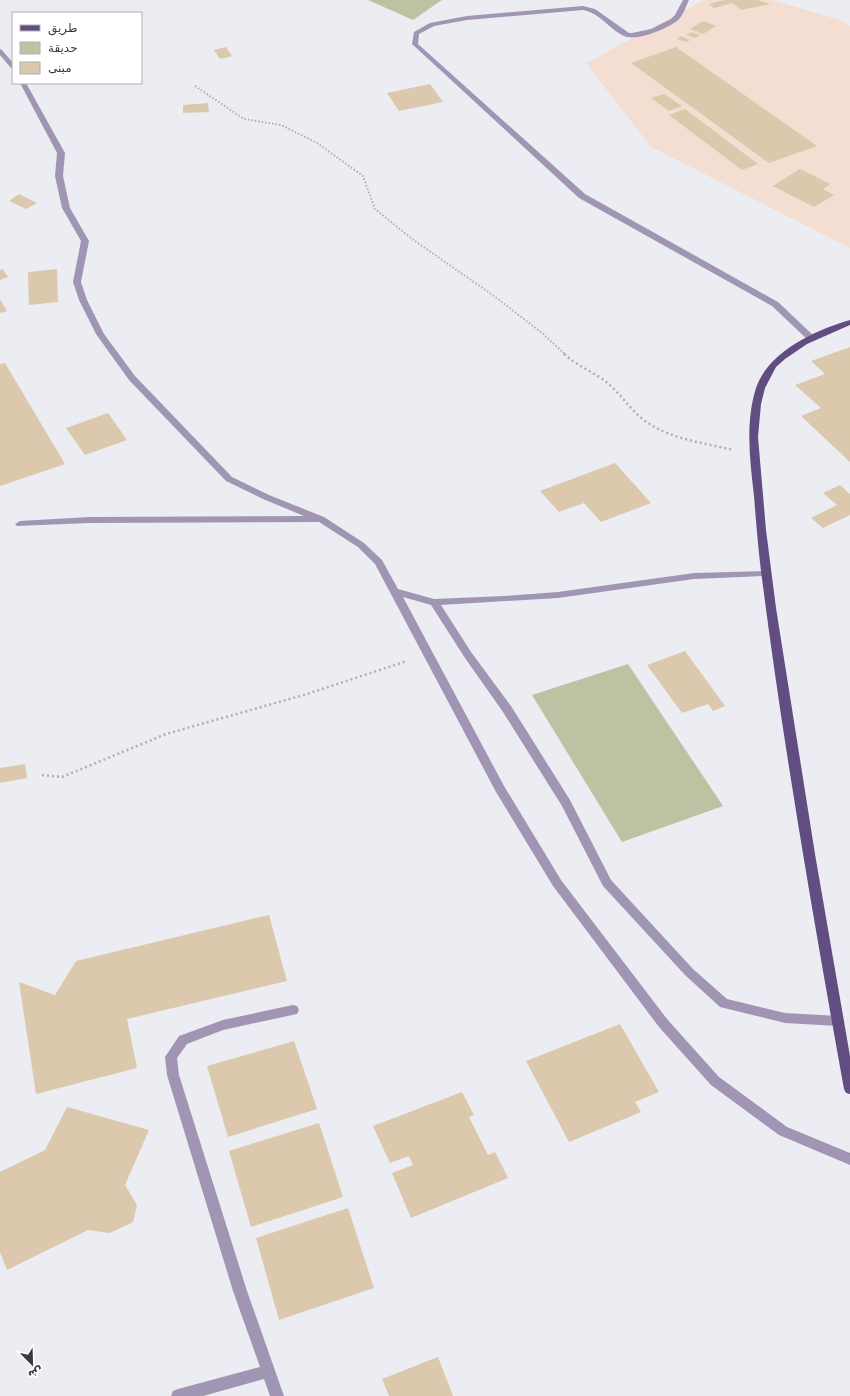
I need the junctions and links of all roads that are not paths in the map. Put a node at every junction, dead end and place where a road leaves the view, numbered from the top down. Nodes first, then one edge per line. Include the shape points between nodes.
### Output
1 (686, 0) edge
2 (0, 51) edge
3 (12, 66) edge
4 (24, 84) edge
5 (850, 322) edge
6 (811, 338) junction
7 (321, 519) junction
8 (20, 524) dead end
9 (765, 573) junction
10 (395, 592) junction
11 (434, 602) junction
12 (293, 1010) dead end
13 (838, 1021) junction
14 (847, 1052) edge
15 (850, 1089) edge
16 (850, 1159) edge
17 (267, 1372) junction
18 (178, 1396) edge
19 (277, 1396) edge

1 - 6 street via 676,17 644,35 628,35 594,10 583,8 467,18 432,24 416,33 415,44 582,196 775,304
2 - 3 street
4 - 7 street via 62,154 59,176 66,208 85,240 77,282 83,300 107,345 132,378 230,479
5 - 6 main road
6 - 9 main road via 784,356 767,372 758,396 754,439
7 - 8 street via 89,520
7 - 10 street via 361,545 379,562
9 - 11 street via 694,576 558,595
9 - 13 main road via 826,960
10 - 11 street
10 - 16 street via 500,789 557,884 663,1023 715,1081 783,1131
11 - 13 street via 507,709 561,796 607,883 689,972 724,1003 785,1018
12 - 17 street via 223,1025 183,1040 171,1057 173,1076
13 - 14 main road
14 - 15 main road
17 - 18 street
17 - 19 street

